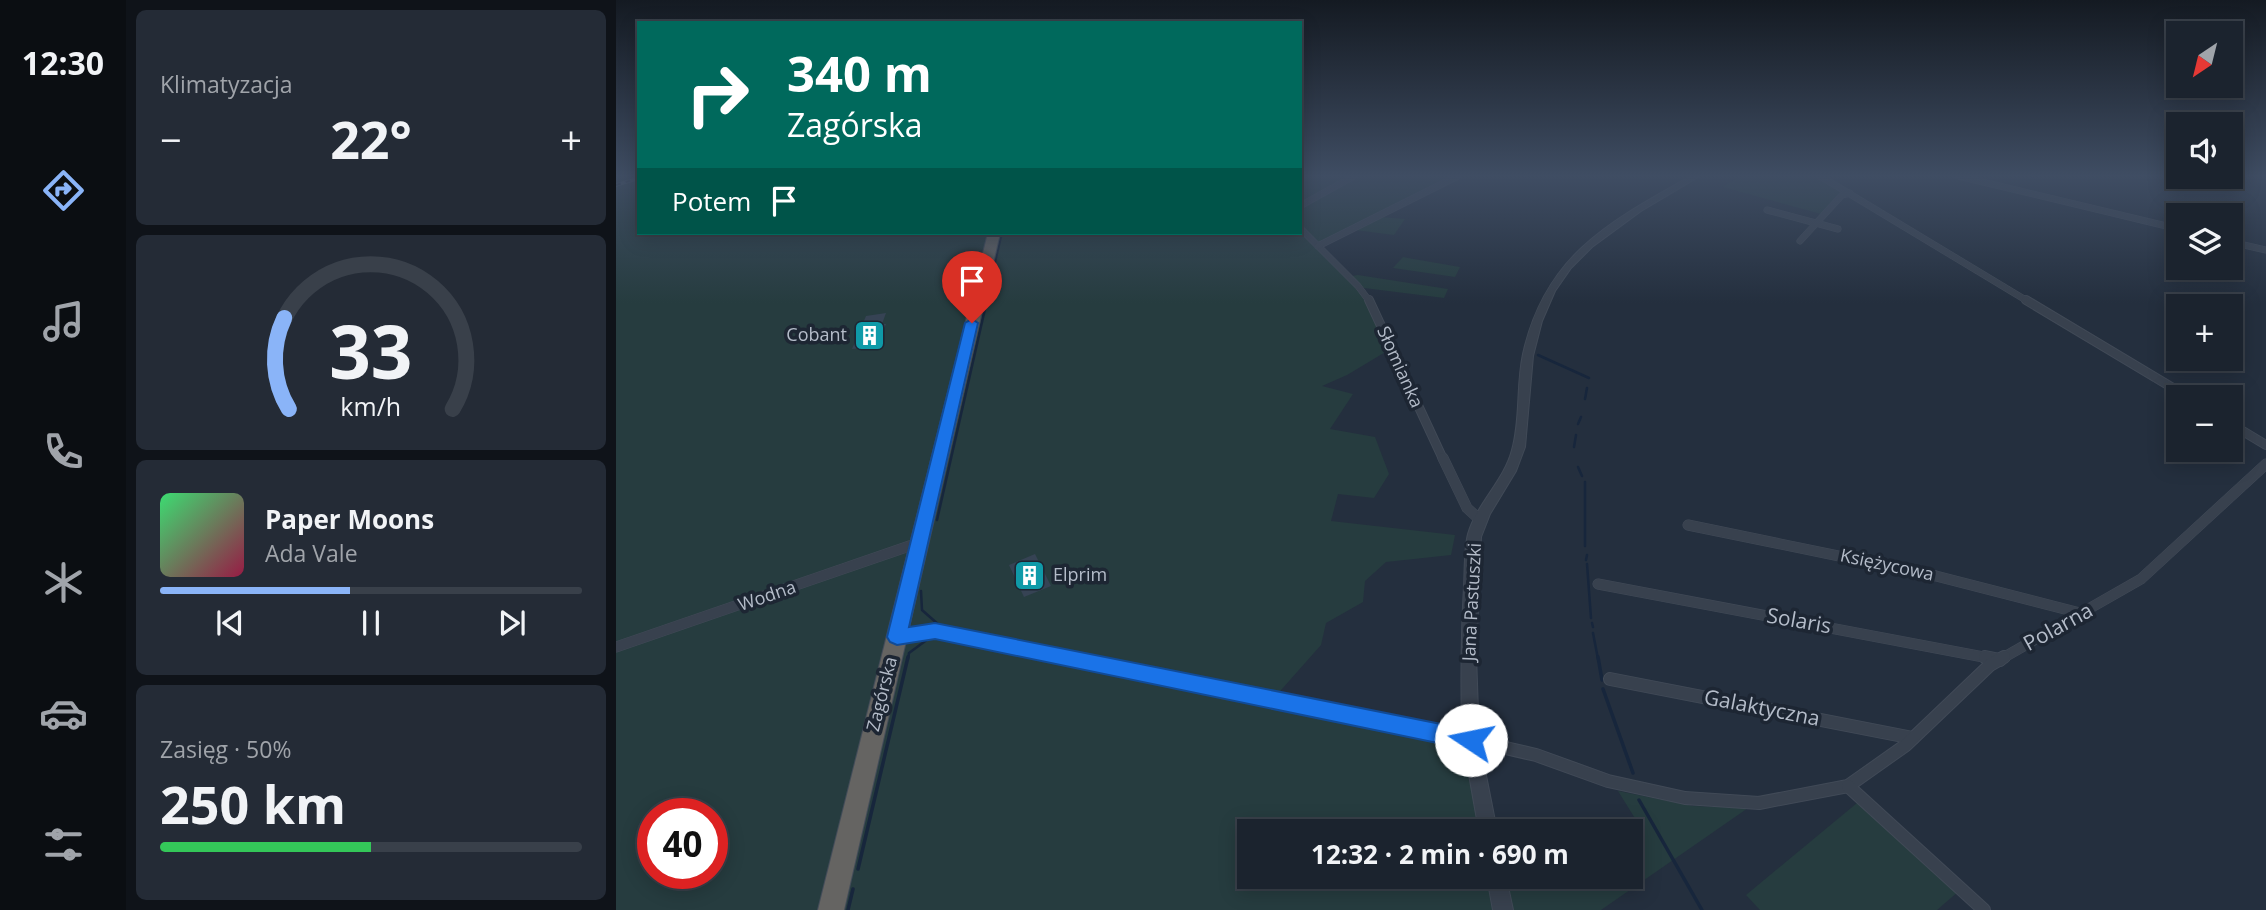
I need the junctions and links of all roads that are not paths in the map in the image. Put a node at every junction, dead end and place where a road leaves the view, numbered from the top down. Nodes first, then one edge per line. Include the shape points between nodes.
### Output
1 (1373, 218) edge
2 (1623, 218) edge
3 (1800, 218) edge
4 (1821, 218) edge
5 (1892, 218) edge
6 (2135, 218) edge
7 (1817, 223) junction
8 (2166, 226) edge
9 (1838, 229) dead end
10 (1302, 230) edge
11 (994, 235) edge
12 (1800, 241) dead end
13 (2243, 245) edge
14 (1318, 246) junction
15 (2266, 250) edge
16 (2168, 385) edge
17 (2243, 431) edge
18 (2266, 445) edge
19 (2266, 464) edge
20 (1479, 519) junction
21 (1688, 525) dead end
22 (918, 543) junction
23 (1598, 584) dead end
24 (2084, 614) junction
25 (897, 637) junction
26 (616, 647) edge
27 (2000, 660) junction
28 (1610, 679) dead end
29 (1913, 738) junction
30 (1471, 740) junction
31 (1848, 786) junction
32 (1486, 819) edge
33 (1499, 889) edge
34 (831, 910) edge
35 (1503, 910) edge
36 (1984, 910) edge

1 - 14 street
2 - 20 street, Jana Pastuszki via 1588,243 1553,288 1529,355 1516,459
3 - 7 street
4 - 7 street
5 - 16 street
6 - 8 street
7 - 9 street
7 - 12 street
10 - 14 street, Słomianka
11 - 22 highway, Zagórska
13 - 15 street
14 - 20 street, Słomianka via 1369,300 1460,495
17 - 18 street
19 - 24 street, Polarna via 2141,579
20 - 30 street, Jana Pastuszki via 1468,622
21 - 24 street, Księżycowa via 1929,573
22 - 25 highway, Zagórska
22 - 26 street, Wodna
23 - 27 street, Solaris
24 - 27 street, Polarna
25 - 30 street via 935,631
25 - 34 highway, Zagórska
27 - 29 street, Polarna
28 - 29 street, Galaktyczna
29 - 31 street, Polarna
30 - 31 street via 1536,755 1608,782 1685,798 1759,803
30 - 32 street
31 - 36 street
33 - 35 street

